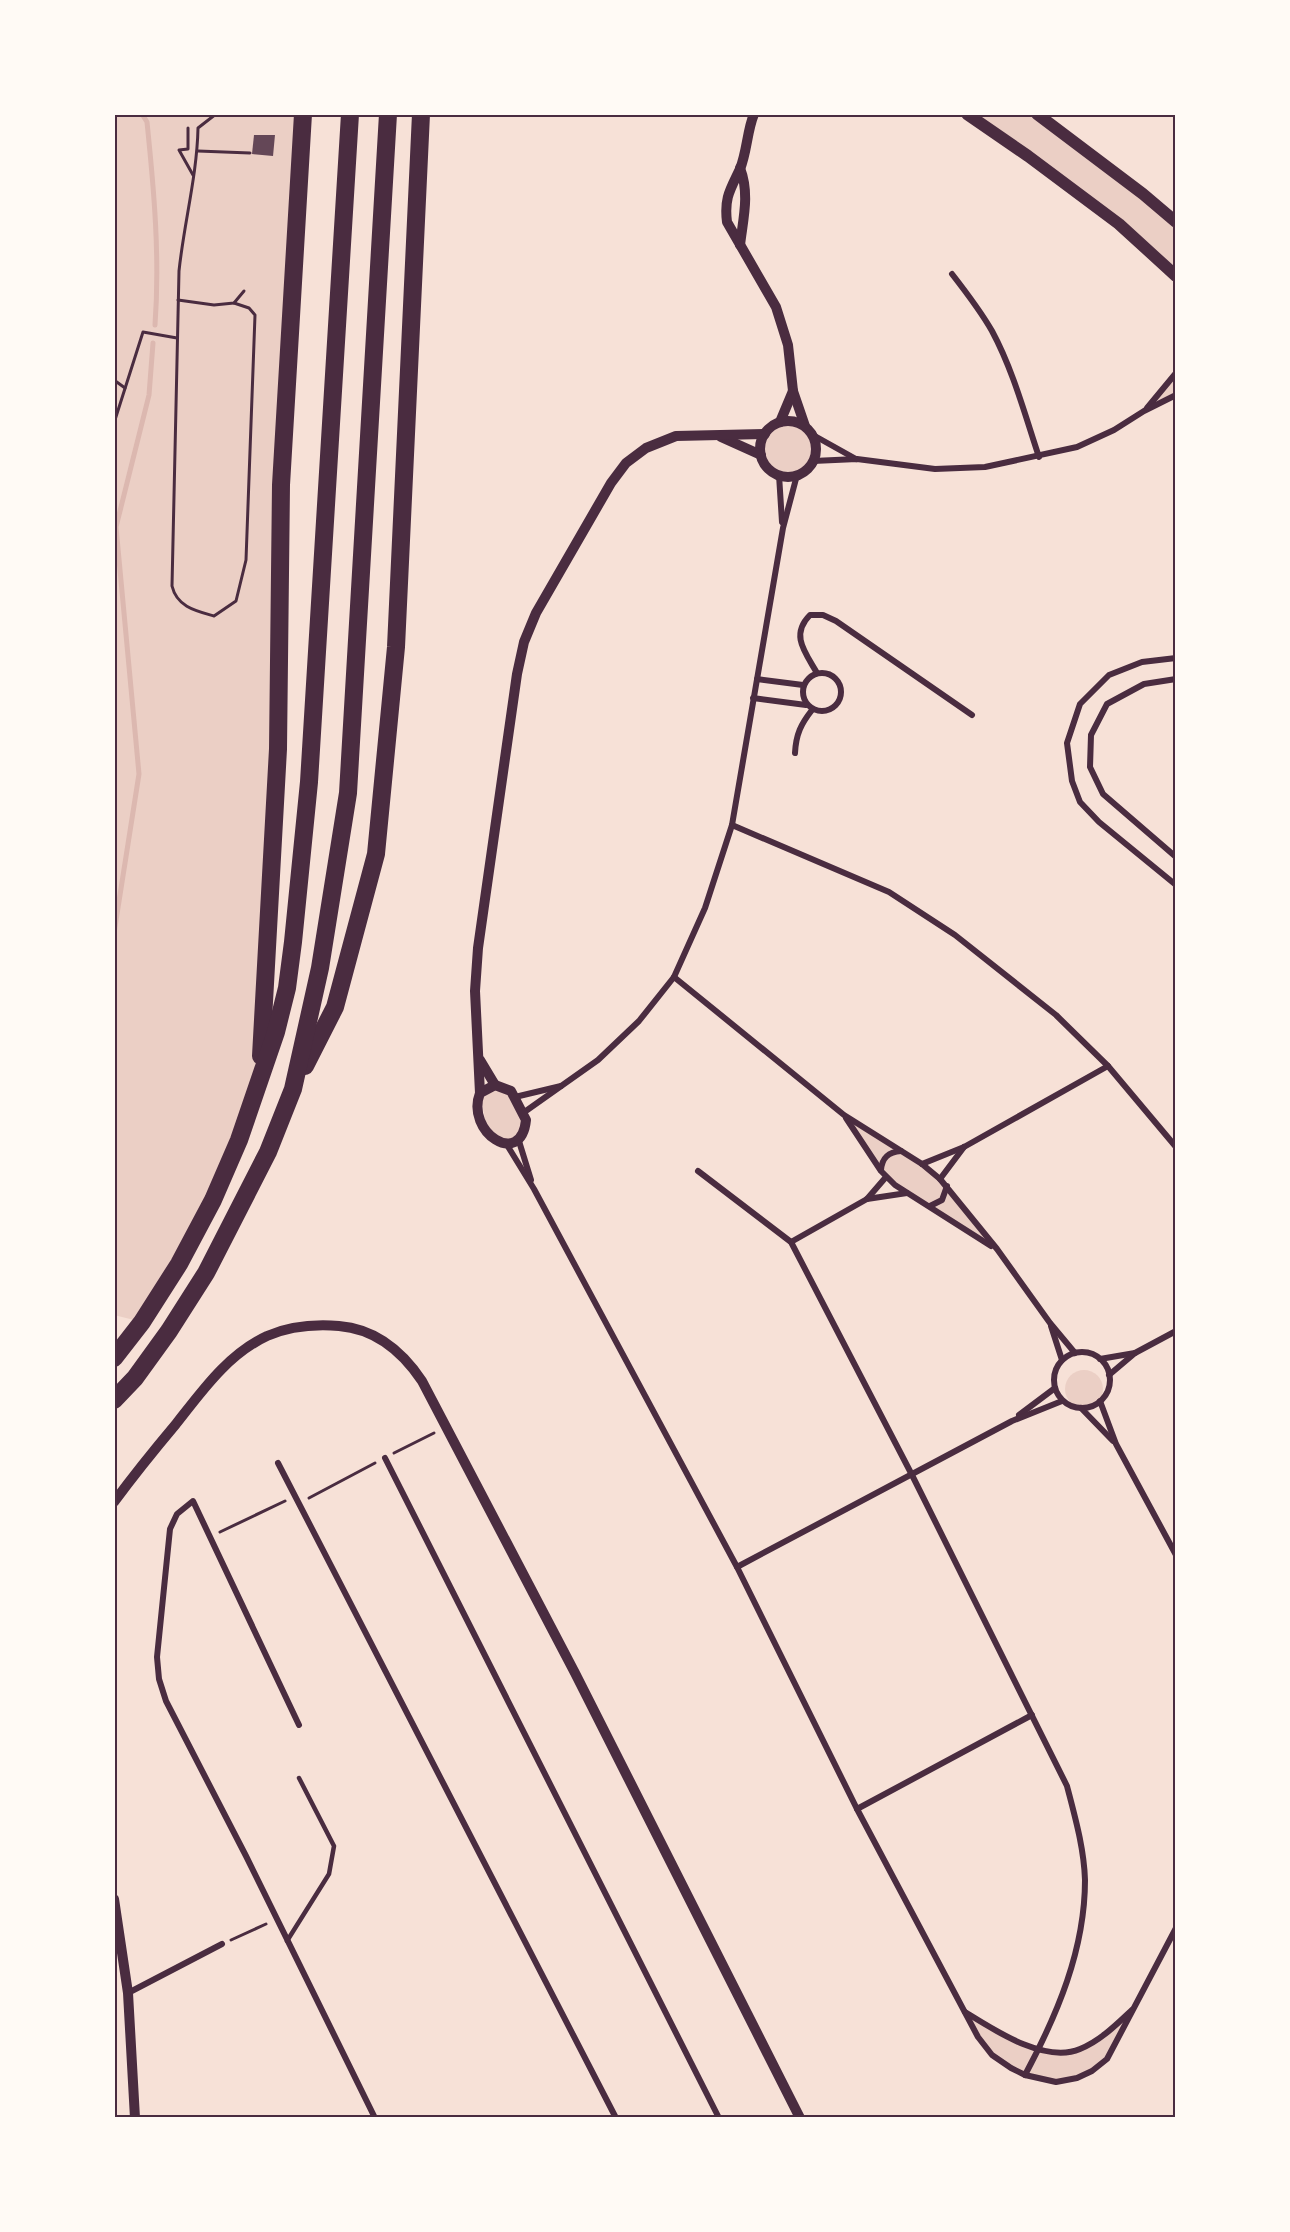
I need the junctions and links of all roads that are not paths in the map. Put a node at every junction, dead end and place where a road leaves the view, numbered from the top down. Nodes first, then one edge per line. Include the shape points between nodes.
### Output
1 (303, 114) edge
2 (350, 114) edge
3 (388, 114) edge
4 (421, 114) edge
5 (754, 114) edge
6 (967, 114) edge
7 (1037, 114) edge
8 (740, 168) junction
9 (1176, 222) edge
10 (740, 245) junction
11 (952, 274) dead end
12 (1176, 276) edge
13 (1176, 373) edge
14 (793, 391) junction
15 (1176, 395) edge
16 (1144, 411) junction
17 (780, 422) junction
18 (805, 426) junction
19 (765, 434) junction
20 (813, 435) junction
21 (718, 436) junction
22 (761, 455) junction
23 (1039, 457) junction
24 (856, 459) junction
25 (813, 461) junction
26 (779, 475) junction
27 (797, 475) junction
28 (783, 528) junction
29 (1176, 658) edge
30 (817, 673) junction
31 (757, 679) junction
32 (1176, 679) edge
33 (803, 685) junction
34 (753, 698) junction
35 (806, 705) junction
36 (812, 710) junction
37 (972, 715) dead end
38 (795, 753) dead end
39 (732, 825) junction
40 (1176, 857) edge
41 (1176, 885) edge
42 (674, 977) junction
43 (478, 1057) junction
44 (1108, 1066) junction
45 (260, 1078) junction
46 (495, 1085) junction
47 (565, 1085) junction
48 (293, 1089) junction
49 (480, 1093) junction
50 (515, 1097) junction
51 (523, 1113) junction
52 (844, 1115) junction
53 (518, 1138) junction
54 (507, 1145) junction
55 (964, 1147) junction
56 (1176, 1147) edge
57 (902, 1151) junction
58 (922, 1164) junction
59 (698, 1171) dead end
60 (881, 1171) junction
61 (886, 1177) junction
62 (940, 1179) junction
63 (947, 1186) junction
64 (534, 1189) junction
65 (907, 1193) junction
66 (867, 1199) junction
67 (930, 1206) junction
68 (791, 1242) junction
69 (997, 1249) junction
70 (1050, 1323) junction
71 (1176, 1331) edge
72 (1075, 1353) junction
73 (1135, 1353) junction
74 (114, 1358) edge
75 (1100, 1359) junction
76 (1062, 1360) junction
77 (1109, 1375) junction
78 (1055, 1388) junction
79 (114, 1400) edge
80 (1062, 1401) junction
81 (1100, 1401) junction
82 (1081, 1408) junction
83 (1012, 1421) junction
84 (1116, 1444) junction
85 (385, 1458) road end
86 (278, 1463) dead end
87 (912, 1475) junction
88 (114, 1502) edge
89 (1176, 1555) edge
90 (737, 1567) junction
91 (1032, 1714) junction
92 (298, 1725) dead end
93 (299, 1778) dead end
94 (857, 1809) junction
95 (114, 1899) edge
96 (1176, 1928) edge
97 (287, 1941) junction
98 (222, 1944) road end
99 (128, 1993) junction
100 (1136, 2007) junction
101 (964, 2012) junction
102 (1038, 2049) junction
103 (1024, 2075) junction
104 (135, 2118) edge
105 (375, 2118) edge
106 (616, 2118) edge
107 (719, 2118) edge
108 (800, 2118) edge

1 - 45 highway via 281,485 278,749
2 - 45 highway via 309,782 286,988
3 - 48 highway via 348,793 320,968
4 - 48 highway via 396,647 376,854 335,1007
5 - 8 street
6 - 12 main road via 1119,224
7 - 9 main road
8 - 10 street via 746,202
8 - 10 street via 729,188 726,211 730,230
10 - 14 street via 776,307 788,345
11 - 23 street via 987,322 1007,362
13 - 16 street
14 - 17 street
14 - 18 street
15 - 16 street
16 - 23 street via 1077,447
17 - 18 street via 794,421
17 - 19 street
18 - 20 street
19 - 21 street
19 - 22 street
20 - 24 street
20 - 25 street
21 - 22 street
21 - 43 street via 676,436 646,448 626,463 536,613 524,642 478,948
22 - 26 street via 770,470
23 - 24 street via 985,467 935,469
24 - 25 street
25 - 27 street
26 - 27 street
26 - 28 street
27 - 28 street
28 - 31 street
29 - 41 street via 1142,662 1109,675 1080,704 1067,742 1072,781 1080,802
30 - 33 street
30 - 36 street via 835,677 841,694 831,710
30 - 37 street via 799,639 801,624 810,615 836,621
31 - 33 street
31 - 34 street
32 - 40 street via 1144,684 1107,704 1090,735 1090,767 1103,794
33 - 35 street
34 - 35 street
34 - 39 street
35 - 36 street
36 - 38 street via 800,725
39 - 42 street via 705,908
39 - 44 street via 889,892 955,935 1056,1015
42 - 47 street via 639,1021
42 - 52 street
43 - 46 street
43 - 49 street
44 - 55 street
44 - 56 street
45 - 74 highway via 213,1200 179,1264
46 - 49 street
46 - 50 street via 511,1091
47 - 50 street
47 - 51 street
48 - 79 highway via 268,1152 207,1273 135,1378
49 - 54 street via 476,1103 482,1125 492,1139
50 - 51 street
51 - 53 street via 526,1126
52 - 57 street
52 - 60 street
53 - 54 street
53 - 64 street
54 - 64 street
55 - 58 street
55 - 62 street
57 - 58 street
57 - 60 street via 886,1156
58 - 62 street
59 - 68 street
60 - 61 street
61 - 65 street
61 - 66 street
62 - 63 street
63 - 67 street via 942,1200
63 - 69 street
64 - 90 street
65 - 66 street
65 - 67 street
66 - 68 street
67 - 69 street
68 - 87 street
69 - 70 street
70 - 72 street
70 - 76 street
71 - 73 street
72 - 75 street via 1084,1352
72 - 76 street
73 - 75 street
73 - 77 street
75 - 77 street
76 - 78 street via 1053,1380
77 - 81 street via 1107,1392
78 - 80 street
78 - 83 street
80 - 82 street
80 - 83 street
81 - 82 street
81 - 84 street
82 - 84 street
83 - 87 street
84 - 89 street
85 - 107 street
86 - 106 street
87 - 90 street
87 - 91 street
88 - 108 street via 214,1377 268,1336 305,1325 353,1327 390,1344 409,1360 570,1663
90 - 94 street
91 - 94 street
91 - 102 street via 1067,1786 1085,1880 1080,1935 1067,1984
92 - 97 street via 193,1501 177,1514 170,1529 157,1657 159,1679 166,1701
93 - 97 lane via 334,1846 329,1874
94 - 101 street
95 - 99 street
96 - 100 street
97 - 105 street
98 - 99 street
99 - 104 street
100 - 102 street via 1108,2032 1080,2049 1059,2054
100 - 103 street via 1107,2059 1092,2071 1056,2082
101 - 102 street via 1000,2034
101 - 103 street via 992,2055
102 - 103 street

